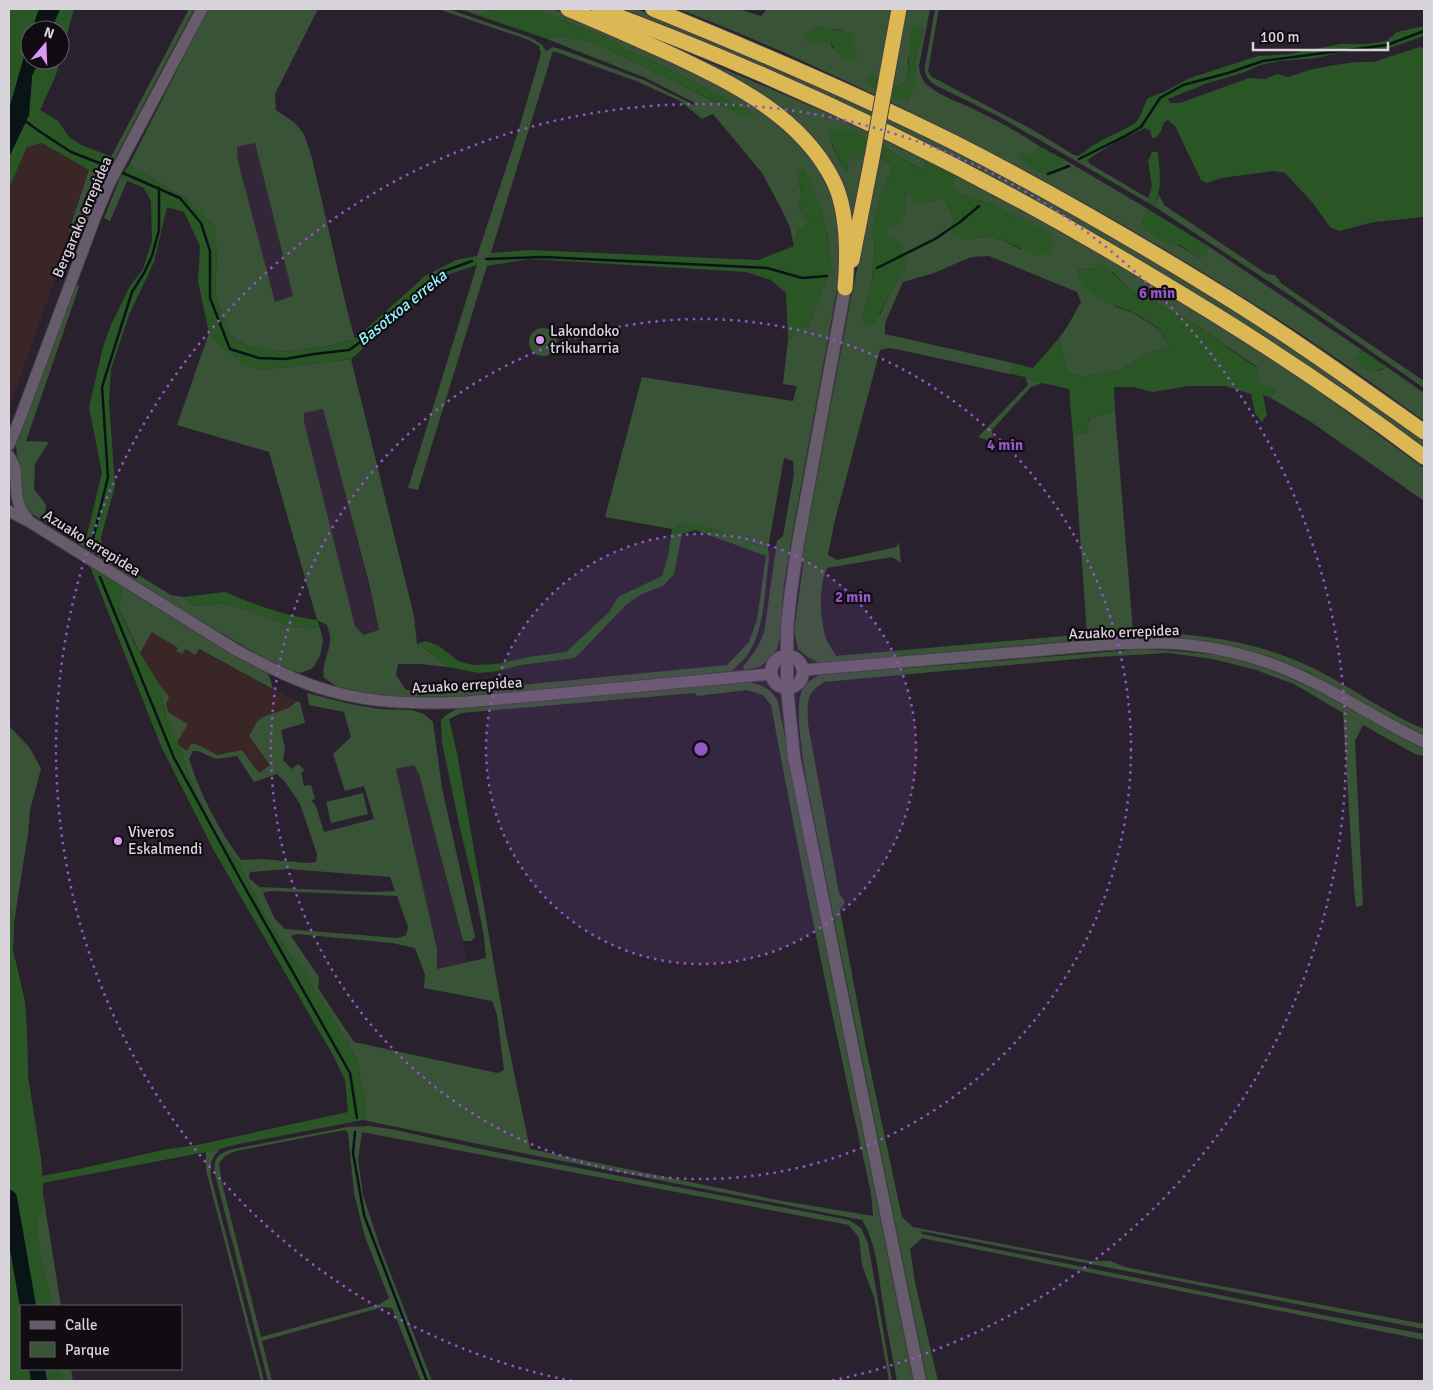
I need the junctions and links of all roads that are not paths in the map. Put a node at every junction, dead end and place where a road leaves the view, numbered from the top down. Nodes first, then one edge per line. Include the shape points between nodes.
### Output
1 (202, 9) edge
2 (568, 9) edge
3 (599, 9) edge
4 (653, 9) edge
5 (899, 9) edge
6 (846, 288) junction
7 (1424, 432) edge
8 (9, 445) edge
9 (9, 456) edge
10 (1424, 456) edge
11 (16, 480) junction
12 (9, 493) edge
13 (9, 511) edge
14 (30, 522) junction
15 (786, 655) junction
16 (804, 670) junction
17 (770, 674) junction
18 (787, 688) junction
19 (1424, 742) edge
20 (920, 1381) edge

1 - 8 street, Bergarako errepidea via 109,184
2 - 6 highway via 718,77 764,104 789,124 820,160 833,181 845,228
3 - 10 highway via 704,50 865,121 1033,207 1236,327
4 - 7 highway via 865,100 954,143 1119,232 1293,340
5 - 6 highway, bridge
6 - 15 main road via 798,543
9 - 11 street
11 - 12 street
11 - 14 street via 18,504
13 - 14 street, Azuako errepidea
14 - 17 street, Azuako errepidea via 265,666 309,684 354,697 436,704
15 - 16 main road via 798,659
15 - 17 main road via 772,665
15 - 18 main road
16 - 18 main road via 799,683
16 - 19 street, Azuako errepidea via 1104,646 1184,645 1239,654 1280,668 1321,686
17 - 18 main road via 780,686
18 - 20 main road via 794,757

